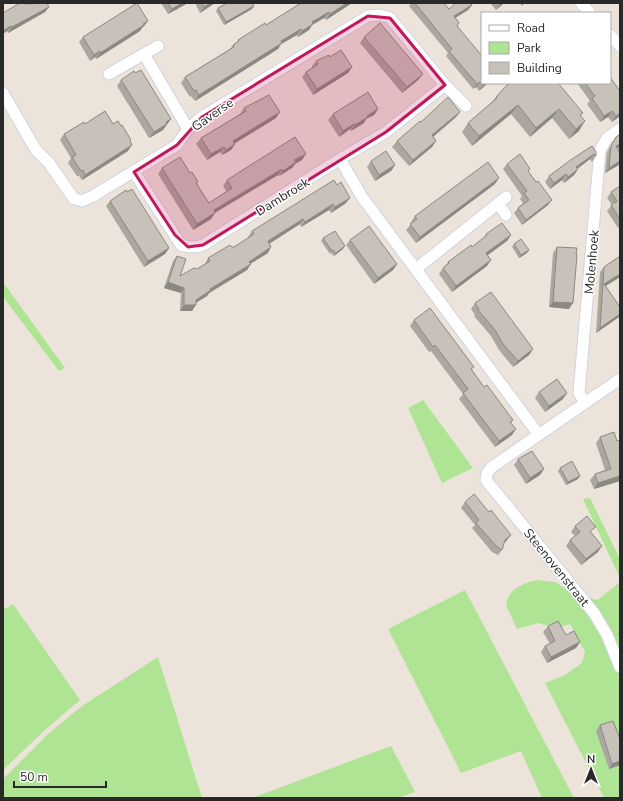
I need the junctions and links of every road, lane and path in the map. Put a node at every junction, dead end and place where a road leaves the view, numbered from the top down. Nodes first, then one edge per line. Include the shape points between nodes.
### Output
1 (581, 3) edge
2 (589, 12) edge
3 (611, 36) edge
4 (158, 46) dead end
5 (620, 46) edge
6 (144, 54) junction
7 (109, 74) dead end
8 (445, 85) junction
9 (3, 93) edge
10 (466, 106) dead end
11 (188, 129) junction
12 (620, 129) edge
13 (340, 159) junction
14 (134, 172) junction
15 (506, 215) dead end
16 (416, 269) junction
17 (620, 380) edge
18 (585, 403) junction
19 (539, 435) junction
20 (620, 667) edge

1 - 2 street
3 - 5 street
4 - 6 street
6 - 7 street
6 - 11 street
8 - 10 street, Gaverse
8 - 11 street, Gaverse via 390,18 380,15 368,16 202,117
8 - 13 street via 386,132
9 - 14 street, Gaverse via 36,150 49,163 74,199 82,201
11 - 14 street, Gaverse via 177,145
12 - 18 street, Molenhoek via 607,138 600,150 579,393
13 - 14 street, Dambroek via 196,248 181,245
13 - 16 street via 362,197
15 - 16 street via 502,200
16 - 19 street
17 - 18 street
18 - 19 street
19 - 20 street, Steenovenstraat via 492,467 487,473 486,480 594,613 607,635

